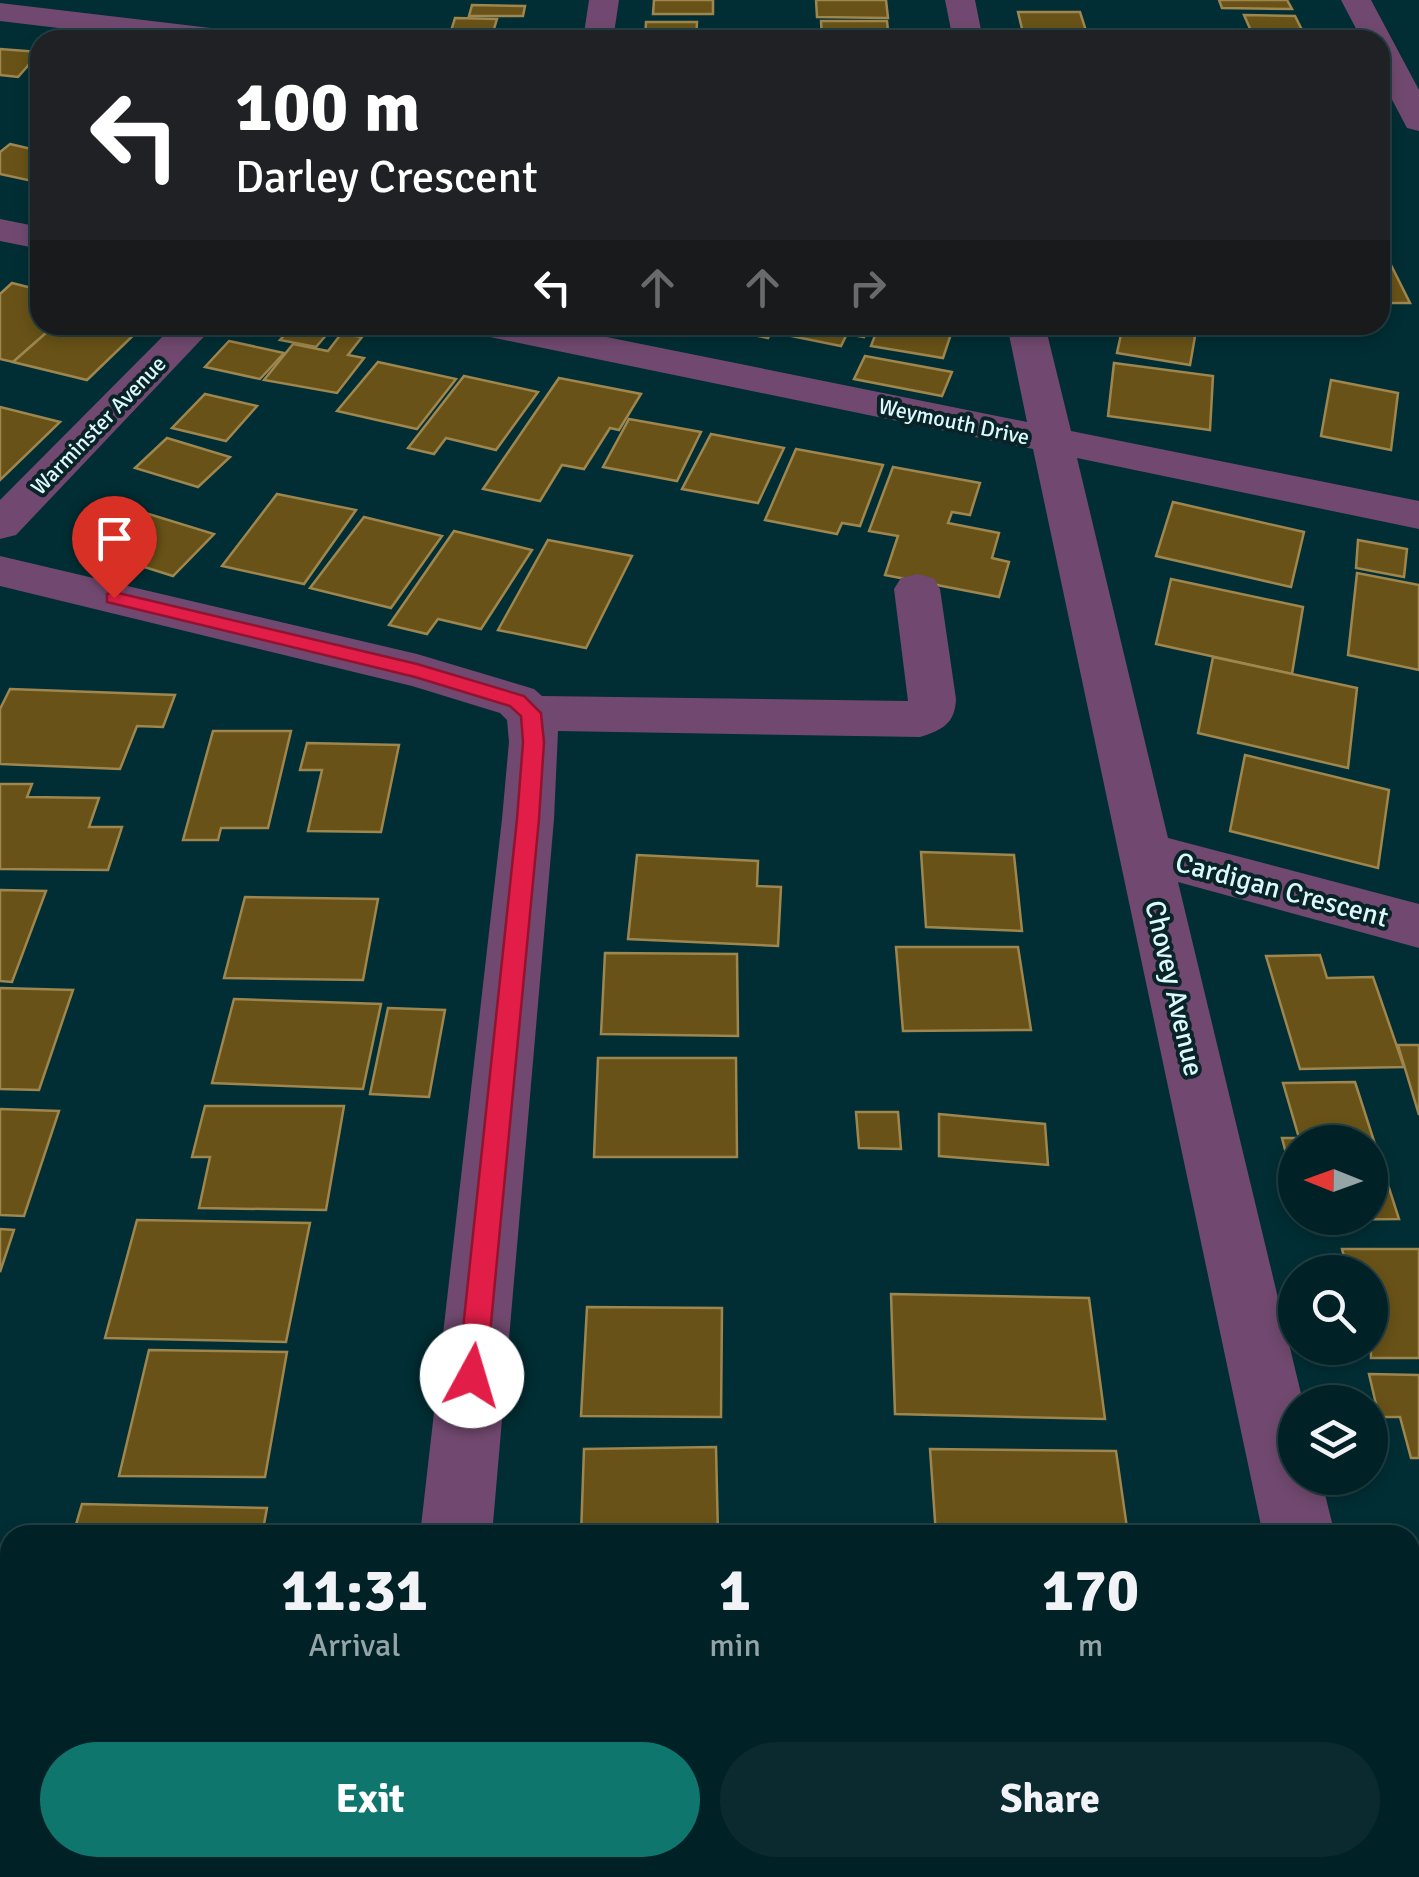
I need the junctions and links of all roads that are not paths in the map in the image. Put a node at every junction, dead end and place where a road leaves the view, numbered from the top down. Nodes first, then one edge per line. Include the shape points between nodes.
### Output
1 (604, 0) edge
2 (960, 0) edge
3 (1356, 0) edge
4 (0, 12) edge
5 (224, 29) edge
6 (600, 30) edge
7 (966, 30) edge
8 (1371, 30) edge
9 (1390, 66) edge
10 (1419, 122) edge
11 (0, 230) edge
12 (30, 236) edge
13 (186, 335) edge
14 (538, 335) edge
15 (1028, 335) edge
16 (1050, 441) junction
17 (1419, 514) edge
18 (0, 525) edge
19 (0, 570) edge
20 (917, 589) dead end
21 (531, 713) junction
22 (1144, 852) junction
23 (1419, 926) edge
24 (457, 1525) edge
25 (1297, 1525) edge

1 - 6 street
2 - 7 street
3 - 8 street
4 - 5 street
9 - 10 street
11 - 12 street
13 - 18 street, Warminster Avenue
14 - 16 street, Weymouth Drive
15 - 16 street, Chovey Avenue
16 - 17 street, Weymouth Drive
16 - 22 street, Chovey Avenue
19 - 21 street via 417,671 517,701
20 - 21 street via 932,699 930,713 920,719
21 - 24 street via 528,819
22 - 23 street, Cardigan Crescent
22 - 25 street, Chovey Avenue

